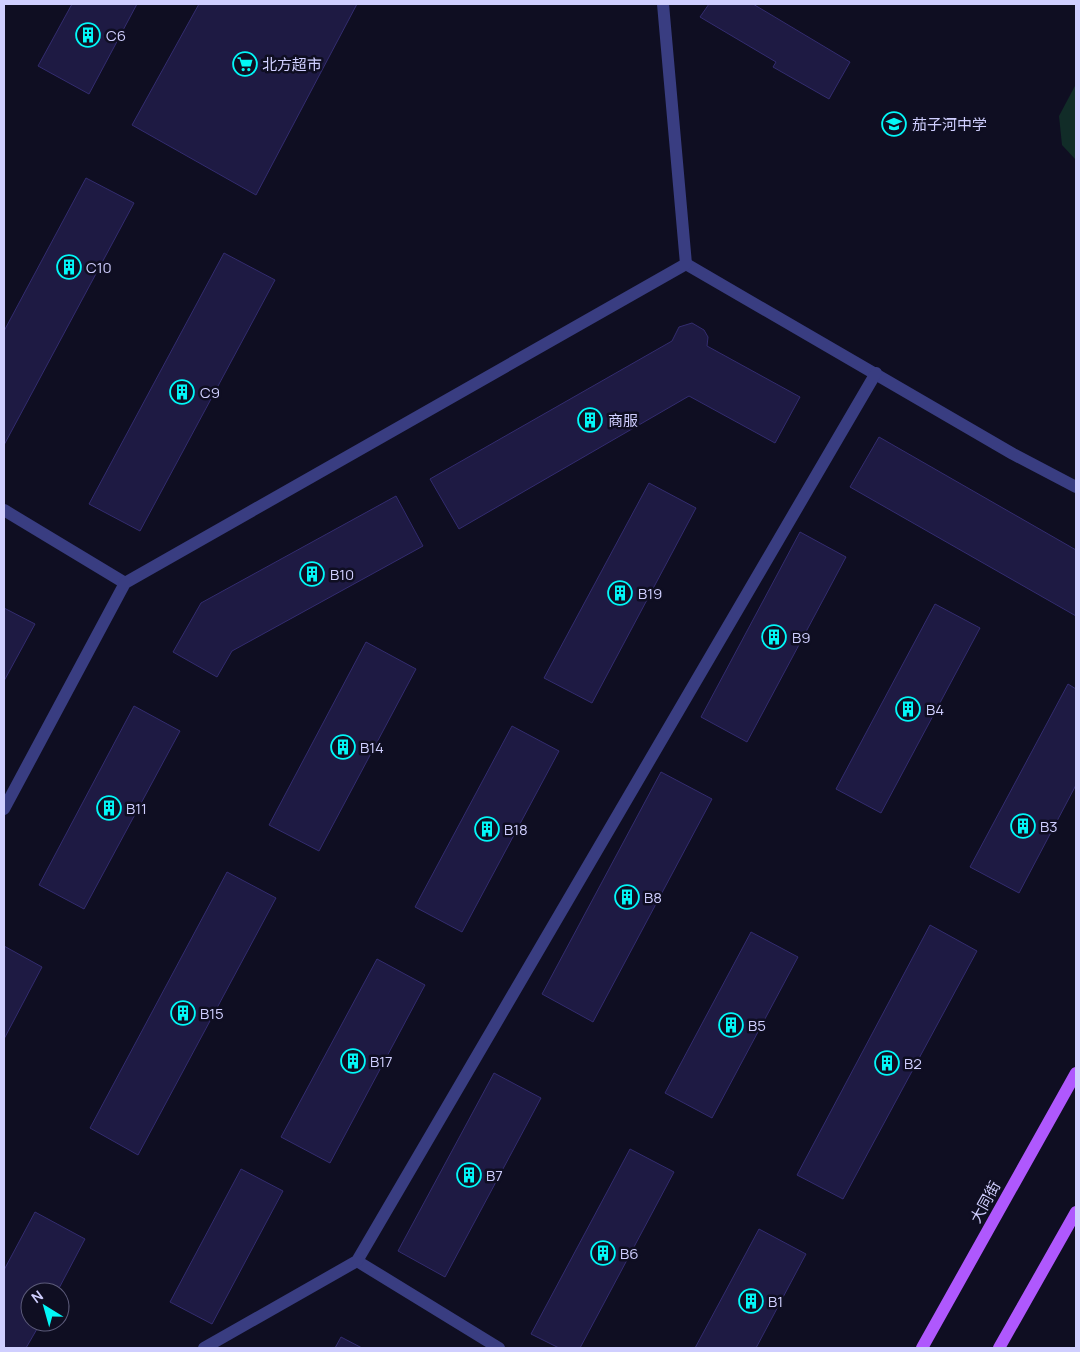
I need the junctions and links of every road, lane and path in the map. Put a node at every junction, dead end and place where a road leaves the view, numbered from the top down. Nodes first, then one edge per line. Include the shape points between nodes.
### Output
1 (663, 4) edge
2 (686, 264) junction
3 (876, 373) junction
4 (1076, 487) edge
5 (4, 510) edge
6 (125, 582) junction
7 (4, 809) edge
8 (1076, 1072) edge
9 (1076, 1212) edge
10 (357, 1261) junction
11 (204, 1348) edge
12 (499, 1348) edge
13 (922, 1348) edge
14 (999, 1348) edge

1 - 2 street
2 - 3 street
2 - 6 street
3 - 4 street via 1013,454
3 - 10 street
5 - 6 street
6 - 7 street
8 - 13 main road, 大同街
9 - 14 main road
10 - 11 street
10 - 12 street

